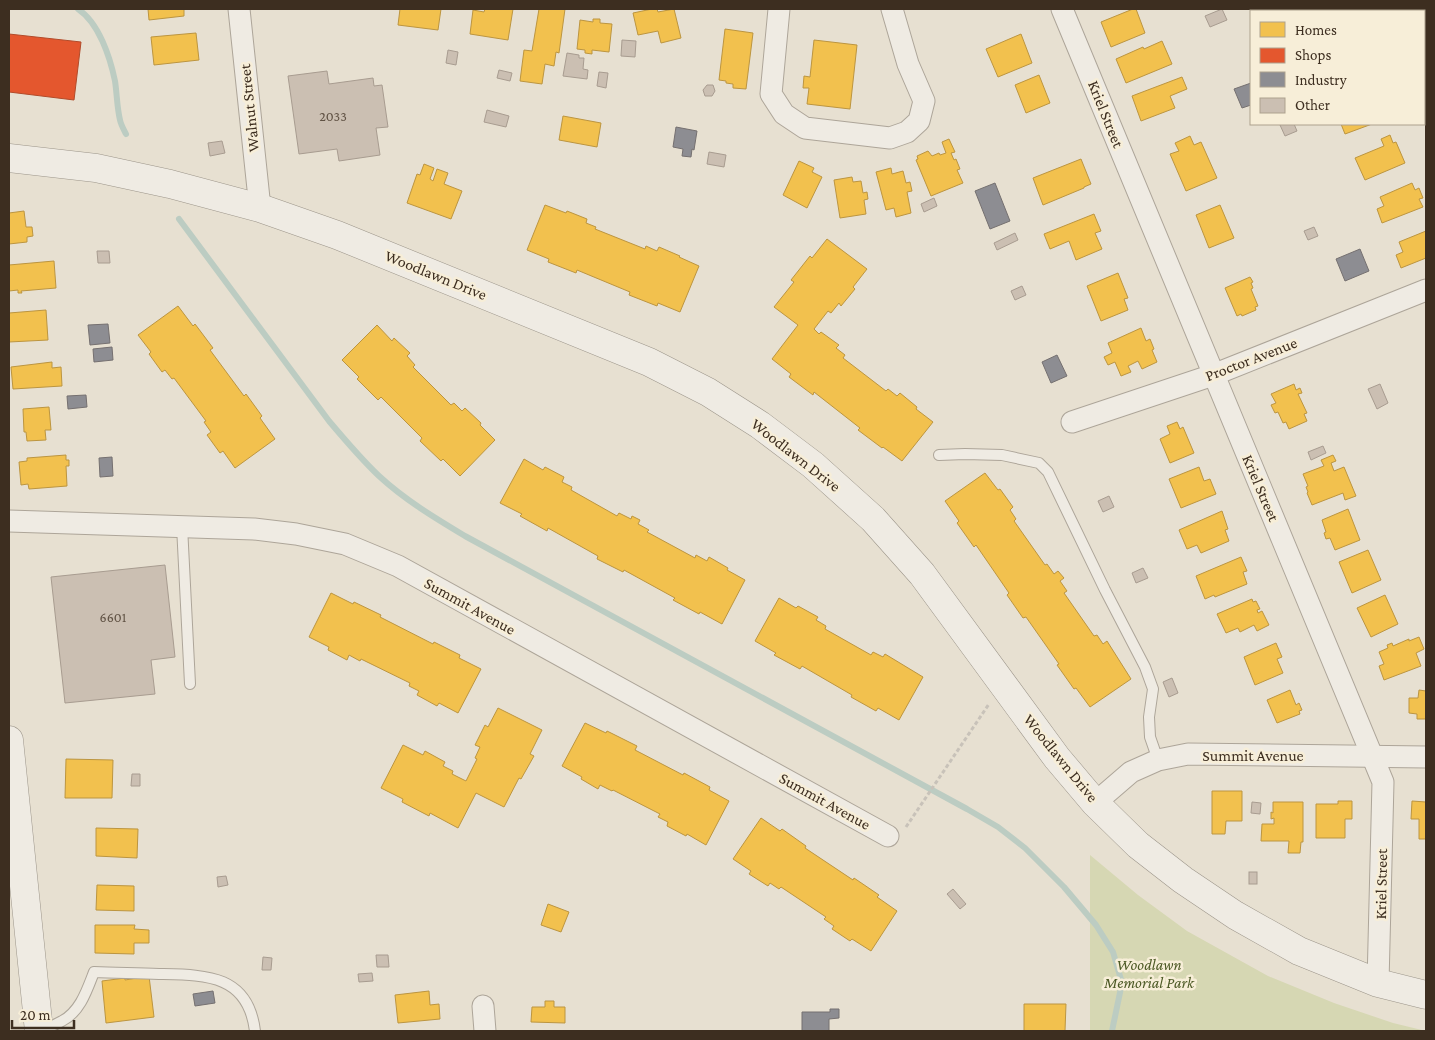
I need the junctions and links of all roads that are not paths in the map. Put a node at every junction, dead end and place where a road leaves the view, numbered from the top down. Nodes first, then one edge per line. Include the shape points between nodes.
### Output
1 (239, 9) edge
2 (779, 9) edge
3 (892, 9) edge
4 (1062, 9) edge
5 (9, 158) edge
6 (260, 208) junction
7 (1426, 290) edge
8 (1213, 375) junction
9 (1072, 422) dead end
10 (940, 456) dead end
11 (9, 521) edge
12 (182, 526) junction
13 (190, 684) dead end
14 (9, 740) edge
15 (1372, 756) junction
16 (1426, 757) edge
17 (1158, 760) junction
18 (1095, 803) junction
19 (888, 836) road end
20 (1378, 983) junction
21 (1426, 995) edge
22 (483, 1006) dead end
23 (39, 1031) edge
24 (255, 1031) edge
25 (485, 1031) edge

1 - 6 street, Walnut Street
2 - 3 street via 771,94 784,114 805,128 890,138 907,132 919,121 924,101 908,64
4 - 8 street, Kriel Street
5 - 6 main road, Woodlawn Drive via 96,168
6 - 18 main road, Woodlawn Drive via 337,235 649,362 708,392 752,420 813,464 873,519 922,574 1056,758
7 - 8 street, Proctor Avenue
8 - 9 street, Proctor Avenue
8 - 15 street, Kriel Street
10 - 17 lane via 1002,455 1038,463 1048,472 1145,667 1153,689 1150,737
11 - 12 street, Summit Avenue
12 - 13 lane
12 - 19 street, Summit Avenue via 296,534 345,544 398,566
14 - 23 main road
15 - 16 street, Summit Avenue
15 - 17 street, Summit Avenue via 1188,754
15 - 20 street, Kriel Street via 1383,782
17 - 18 street, Summit Avenue via 1131,772
18 - 20 main road, Woodlawn Drive via 1138,845 1235,915 1299,951
20 - 21 main road, Woodlawn Drive
22 - 25 street
23 - 24 lane via 73,1013 84,998 94,972 214,978 230,985 242,996 253,1018

